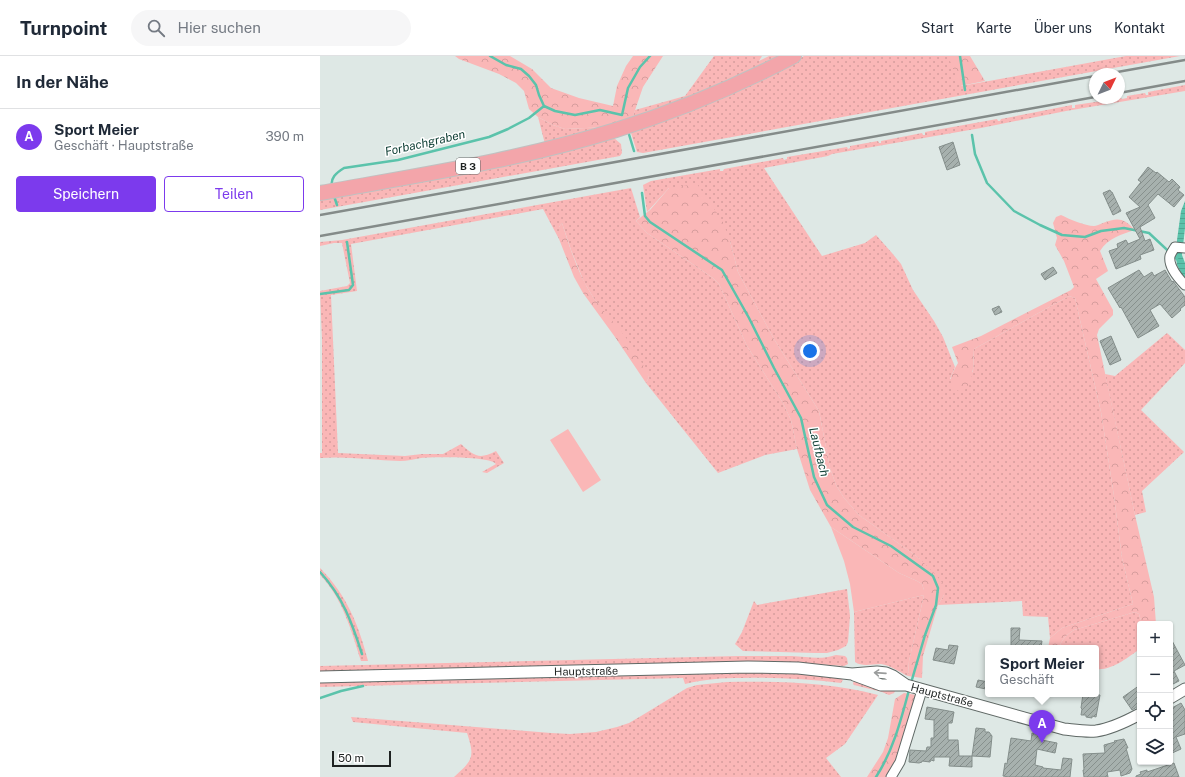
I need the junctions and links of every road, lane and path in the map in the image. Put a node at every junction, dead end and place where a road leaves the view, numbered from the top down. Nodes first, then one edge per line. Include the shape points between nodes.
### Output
1 (794, 56) edge
2 (320, 193) edge
3 (1185, 248) edge
4 (1185, 285) edge
5 (320, 677) edge
6 (912, 687) junction
7 (1185, 689) edge
8 (1173, 696) edge
9 (1137, 716) edge
10 (891, 777) edge

1 - 2 main road, B 3 via 721,91 614,131 479,164
3 - 4 street via 1175,247 1170,256 1171,265
5 - 6 street, Hauptstraße via 748,667 798,668 852,674 886,673
6 - 9 street, Hauptstraße via 1064,729 1095,731
6 - 10 street via 900,762
7 - 8 street

